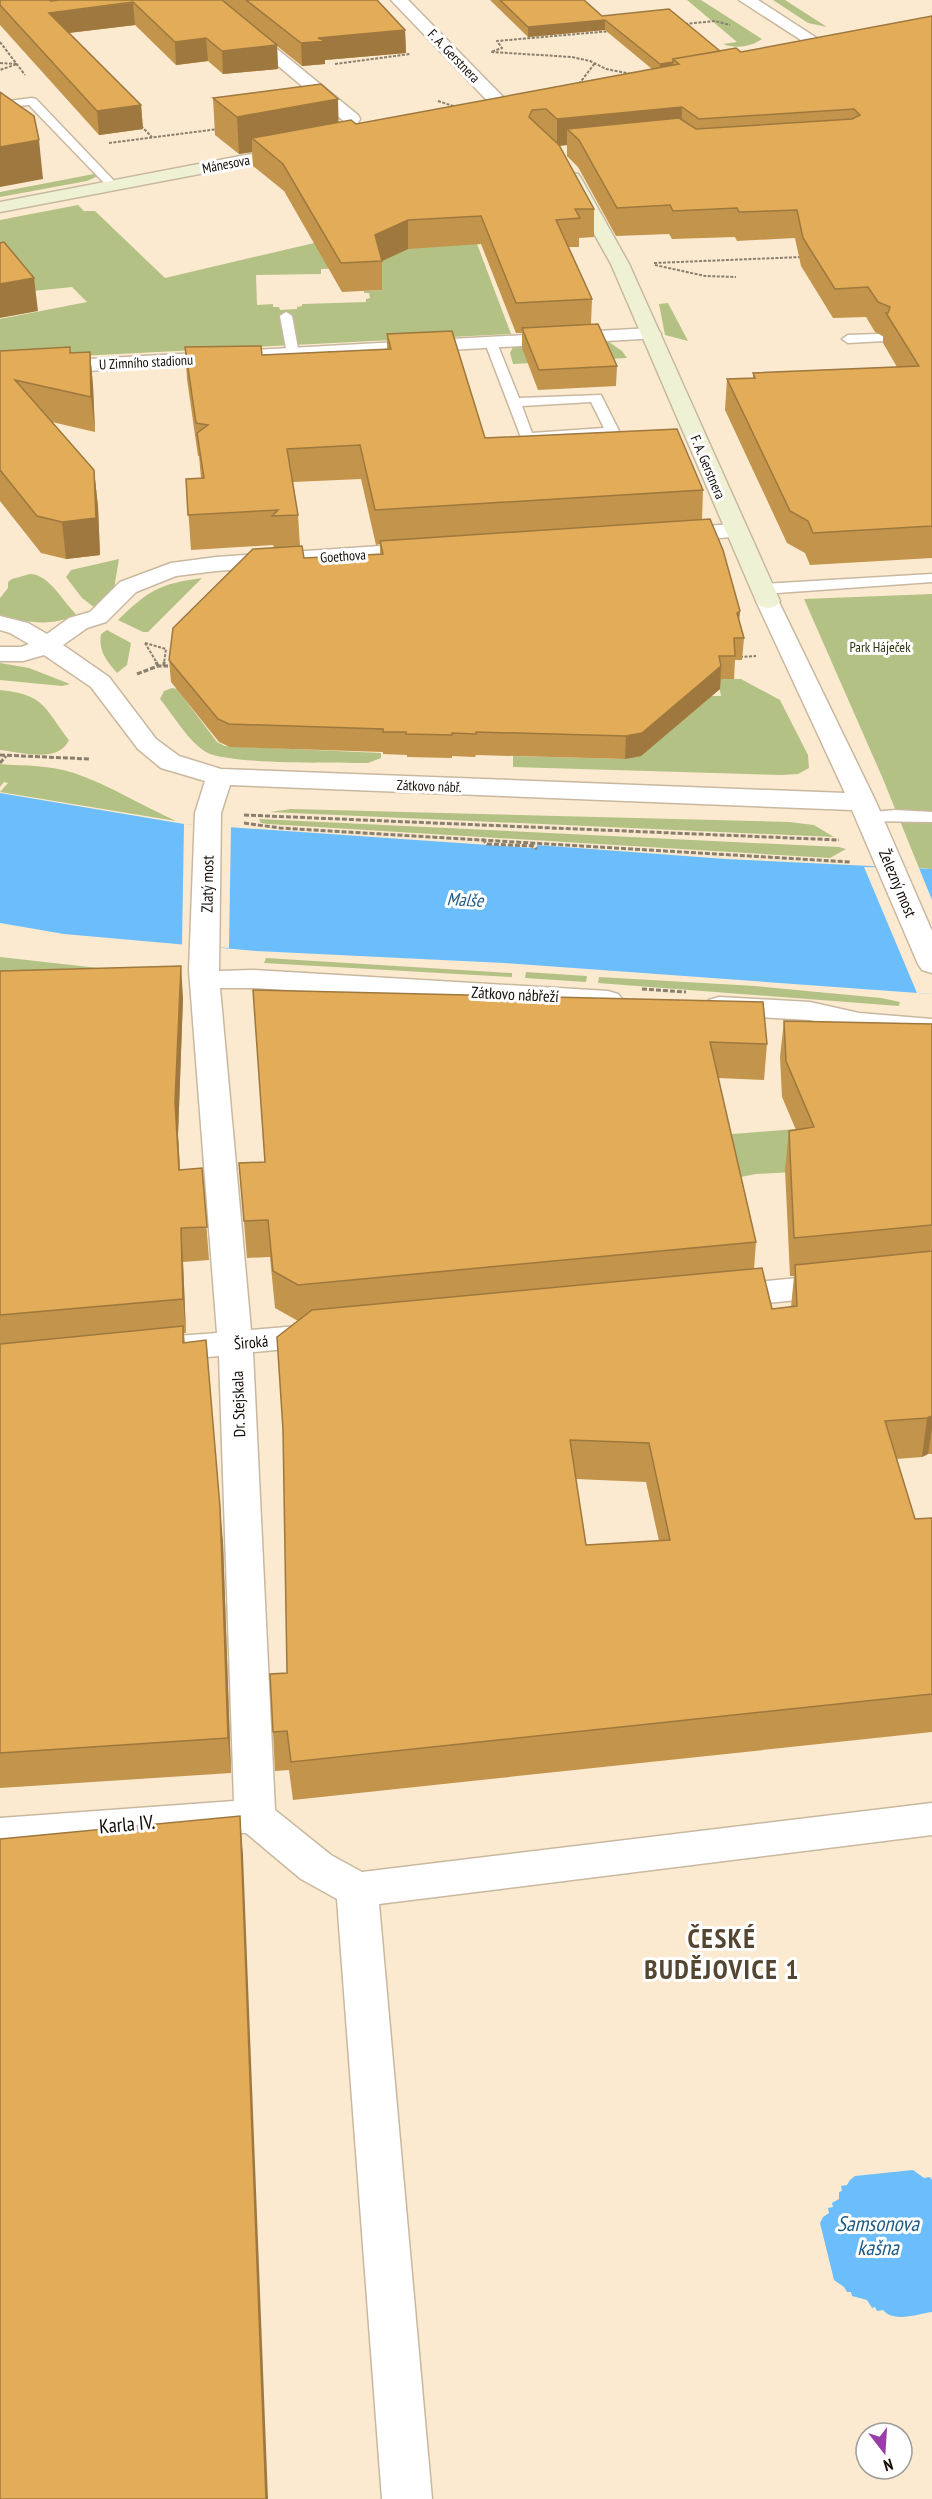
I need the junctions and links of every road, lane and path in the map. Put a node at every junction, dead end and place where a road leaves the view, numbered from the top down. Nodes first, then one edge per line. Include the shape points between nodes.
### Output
1 (208, 0) edge
2 (399, 0) edge
3 (747, 0) edge
4 (681, 24) edge
5 (735, 26) dead end
6 (615, 30) edge
7 (0, 44) edge
8 (844, 44) edge
9 (824, 48) junction
10 (804, 52) edge
11 (411, 54) dead end
12 (0, 63) edge
13 (595, 63) junction
14 (17, 64) junction
15 (0, 70) edge
16 (291, 70) junction
17 (631, 74) edge
18 (30, 80) dead end
19 (579, 84) edge
20 (438, 101) dead end
21 (0, 105) edge
22 (456, 107) edge
23 (488, 114) edge
24 (352, 119) edge
25 (136, 121) edge
26 (223, 128) edge
27 (183, 134) junction
28 (152, 137) junction
29 (188, 138) dead end
30 (319, 146) edge
31 (75, 147) junction
32 (561, 163) edge
33 (113, 186) junction
34 (0, 207) edge
35 (802, 257) edge
36 (736, 277) dead end
37 (286, 316) dead end
38 (651, 334) junction
39 (879, 338) dead end
40 (848, 339) dead end
41 (491, 343) junction
42 (293, 354) junction
43 (0, 370) edge
44 (513, 402) junction
45 (736, 531) junction
46 (649, 536) edge
47 (443, 549) edge
48 (932, 578) edge
49 (766, 595) junction
50 (0, 623) edge
51 (0, 642) edge
52 (46, 646) junction
53 (0, 654) edge
54 (730, 657) edge
55 (740, 657) edge
56 (158, 666) junction
57 (136, 674) dead end
58 (0, 755) edge
59 (6, 755) junction
60 (90, 759) dead end
61 (0, 763) edge
62 (219, 777) junction
63 (866, 810) junction
64 (237, 815) dead end
65 (932, 817) edge
66 (240, 822) dead end
67 (482, 838) junction
68 (832, 842) dead end
69 (537, 849) dead end
70 (857, 862) dead end
71 (932, 964) edge
72 (206, 986) junction
73 (639, 1001) edge
74 (698, 1005) edge
75 (932, 1028) edge
76 (873, 1282) edge
77 (698, 1299) edge
78 (346, 1333) edge
79 (235, 1343) junction
80 (127, 1352) edge
81 (255, 1816) junction
82 (932, 1819) edge
83 (0, 1835) edge
84 (357, 1890) junction
85 (407, 2499) edge

1 - 16 street
2 - 23 street, F. A. Gerstnera via 513,112
3 - 9 street
4 - 5 path via 715,21
6 - 13 path via 497,41 502,48 491,52 572,57
7 - 14 path
8 - 9 street
9 - 10 street
11 - 16 path
12 - 14 path
13 - 17 path
13 - 19 path
14 - 15 path
14 - 18 path
16 - 24 street
20 - 22 path
21 - 31 lane via 32,101
25 - 28 path
26 - 27 path
27 - 28 path
27 - 29 path
28 - 31 path
30 - 33 street, Mánesova
31 - 33 lane
32 - 38 street, F. A. Gerstnera via 620,264
33 - 34 street, Mánesova
35 - 36 path via 648,263 696,274
37 - 42 lane
38 - 41 street, U Zimního stadionu
38 - 45 street, F. A. Gerstnera
39 - 40 lane
41 - 42 street, U Zimního stadionu
41 - 44 lane
42 - 43 street, U Zimního stadionu
44 - 44 lane via 526,437 612,431 596,398
45 - 46 street
45 - 49 street, F. A. Gerstnera
47 - 52 street, Goethova via 171,570 128,587 99,617 78,622
48 - 49 lane
49 - 63 street, F. A. Gerstnera
50 - 52 street, Zátkovo nábř. via 19,628
51 - 52 street
52 - 53 street via 23,654
52 - 62 street, Zátkovo nábř. via 100,682 147,744 170,762
54 - 55 path
56 - 56 path via 166,666 166,649 145,643
56 - 57 path
58 - 59 path
59 - 60 path
59 - 61 path
62 - 63 street, Zátkovo nábř.
62 - 72 street, Zlatý most via 208,813
63 - 65 lane
63 - 71 street, Železný most
64 - 68 path
66 - 67 path via 280,828
67 - 69 path via 487,844
67 - 70 path
72 - 73 street, Zátkovo nábřeží via 252,979
72 - 79 street, Dr. Stejskala
74 - 75 street via 810,1011 859,1022
76 - 77 street
78 - 79 street, Široká
79 - 80 street, Široká
79 - 81 street, Dr. Stejskala
81 - 83 street, Karla IV.
81 - 84 street via 316,1867
82 - 84 street
84 - 85 street

